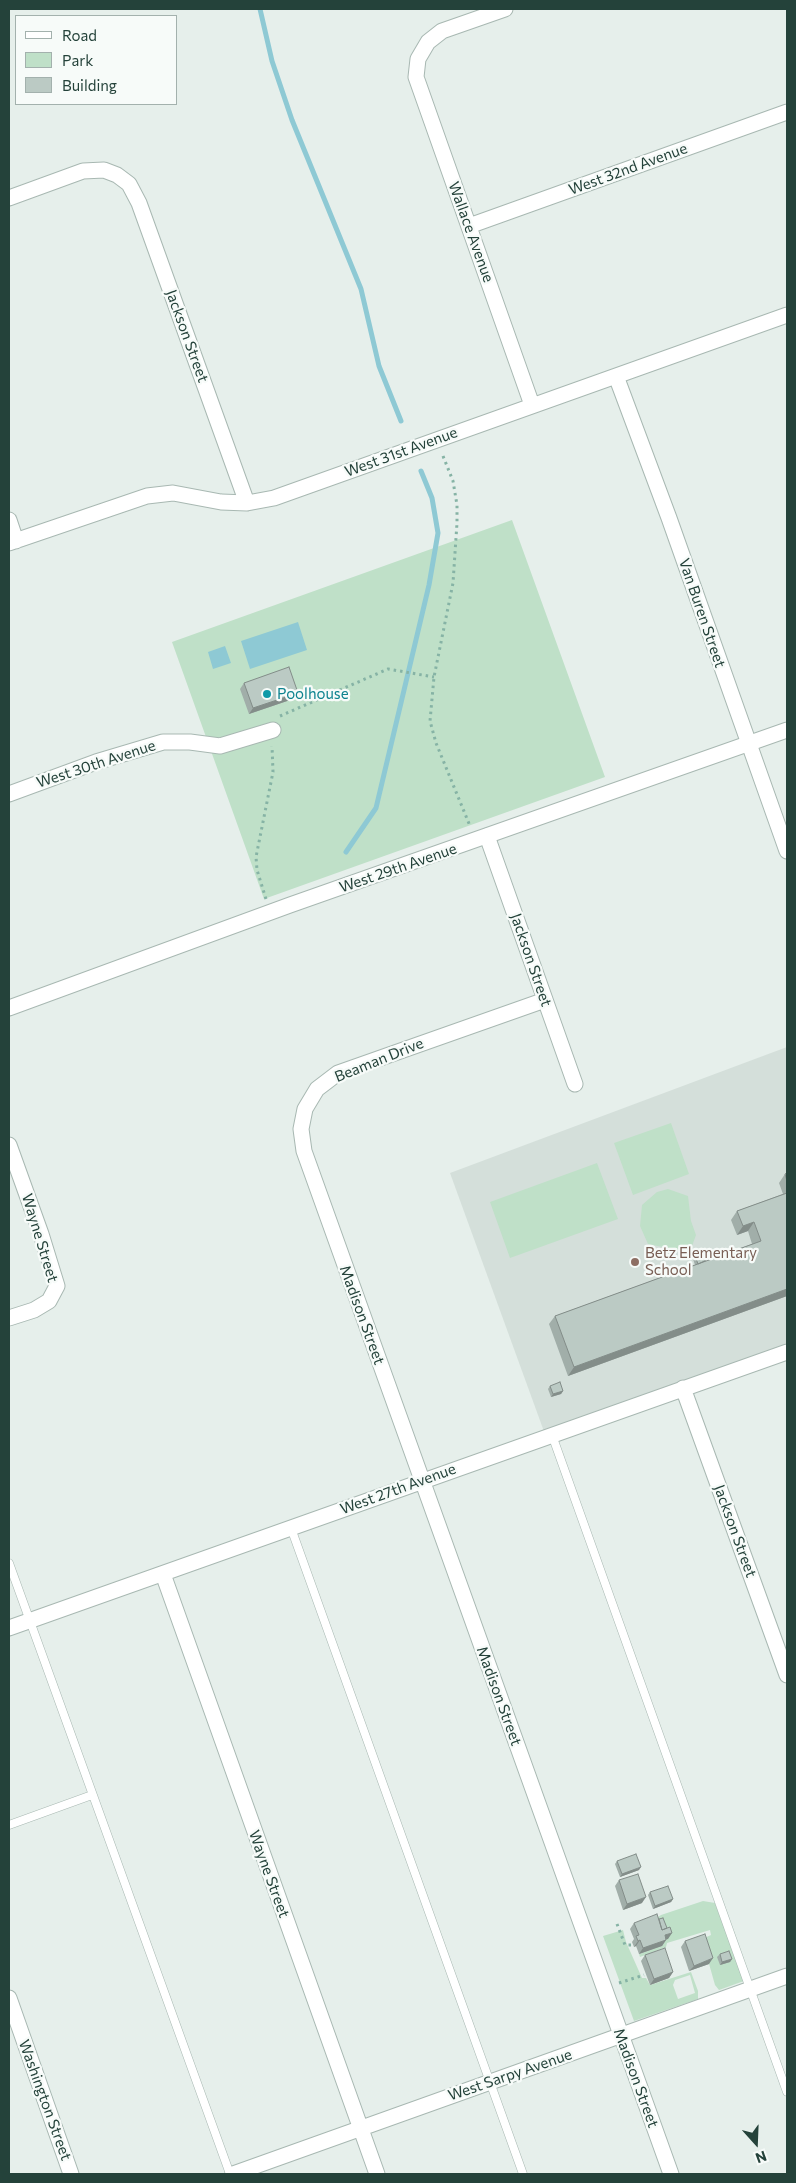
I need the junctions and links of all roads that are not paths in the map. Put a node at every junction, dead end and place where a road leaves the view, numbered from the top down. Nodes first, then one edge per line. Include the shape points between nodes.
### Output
1 (505, 9) edge
2 (787, 112) edge
3 (9, 198) edge
4 (469, 226) junction
5 (787, 315) edge
6 (616, 376) junction
7 (532, 405) junction
8 (247, 503) junction
9 (9, 520) edge
10 (12, 542) edge
11 (273, 730) road end
12 (787, 730) edge
13 (748, 743) junction
14 (9, 794) edge
15 (478, 835) junction
16 (787, 851) edge
17 (545, 1000) junction
18 (9, 1008) edge
19 (575, 1084) dead end
20 (9, 1145) edge
21 (328, 1218) joint
22 (9, 1318) edge
23 (787, 1352) edge
24 (683, 1388) junction
25 (552, 1435) junction
26 (421, 1481) junction
27 (291, 1528) junction
28 (9, 1563) edge
29 (163, 1574) junction
30 (29, 1620) junction
31 (9, 1628) edge
32 (787, 1675) edge
33 (92, 1795) junction
34 (9, 1825) edge
35 (787, 1976) edge
36 (751, 1989) junction
37 (9, 1998) edge
38 (621, 2036) junction
39 (490, 2081) junction
40 (787, 2092) edge
41 (361, 2128) junction
42 (72, 2174) edge
43 (232, 2174) edge
44 (377, 2174) edge
45 (523, 2174) edge
46 (671, 2174) edge

1 - 4 street, Wallace Avenue via 442,31 428,42 418,59 416,77 420,92
2 - 4 street, West 32nd Avenue
3 - 8 street, Jackson Street via 83,171 104,170 129,184 139,203
4 - 7 street, Wallace Avenue
5 - 6 street, West 31st Avenue
6 - 7 street, West 31st Avenue
6 - 13 street, Van Buren Street
7 - 8 street, West 31st Avenue via 274,498
8 - 10 street, West 31st Avenue via 173,493 146,496
9 - 10 street
11 - 14 street, West 30th Avenue via 220,746 163,742
12 - 13 street, West 29th Avenue
13 - 15 street, West 29th Avenue
13 - 16 street, Van Buren Street
15 - 17 street, Jackson Street
15 - 18 street, West 29th Avenue
17 - 19 street, Jackson Street
17 - 21 street, Beaman Drive via 338,1073 317,1089 305,1109 301,1129 304,1151
20 - 22 street, Wayne Street via 57,1286 49,1301
21 - 26 street, Madison Street
23 - 24 street, West 27th Avenue
24 - 25 street, West 27th Avenue
24 - 32 street, Jackson Street
25 - 26 street, West 27th Avenue
25 - 36 lane
26 - 27 street, West 27th Avenue
26 - 38 street, Madison Street
27 - 29 street, West 27th Avenue
27 - 39 lane
28 - 30 lane
29 - 30 street, West 27th Avenue
29 - 41 street, Wayne Street
30 - 31 street, West 27th Avenue
30 - 33 lane
33 - 34 lane
33 - 43 lane
35 - 36 street, West Sarpy Avenue
36 - 38 street, West Sarpy Avenue
36 - 40 lane
37 - 42 street, Washington Street
38 - 39 street, West Sarpy Avenue
38 - 46 street, Madison Street
39 - 41 street, West Sarpy Avenue
39 - 45 lane
41 - 43 street, West Sarpy Avenue
41 - 44 street, Wayne Street

